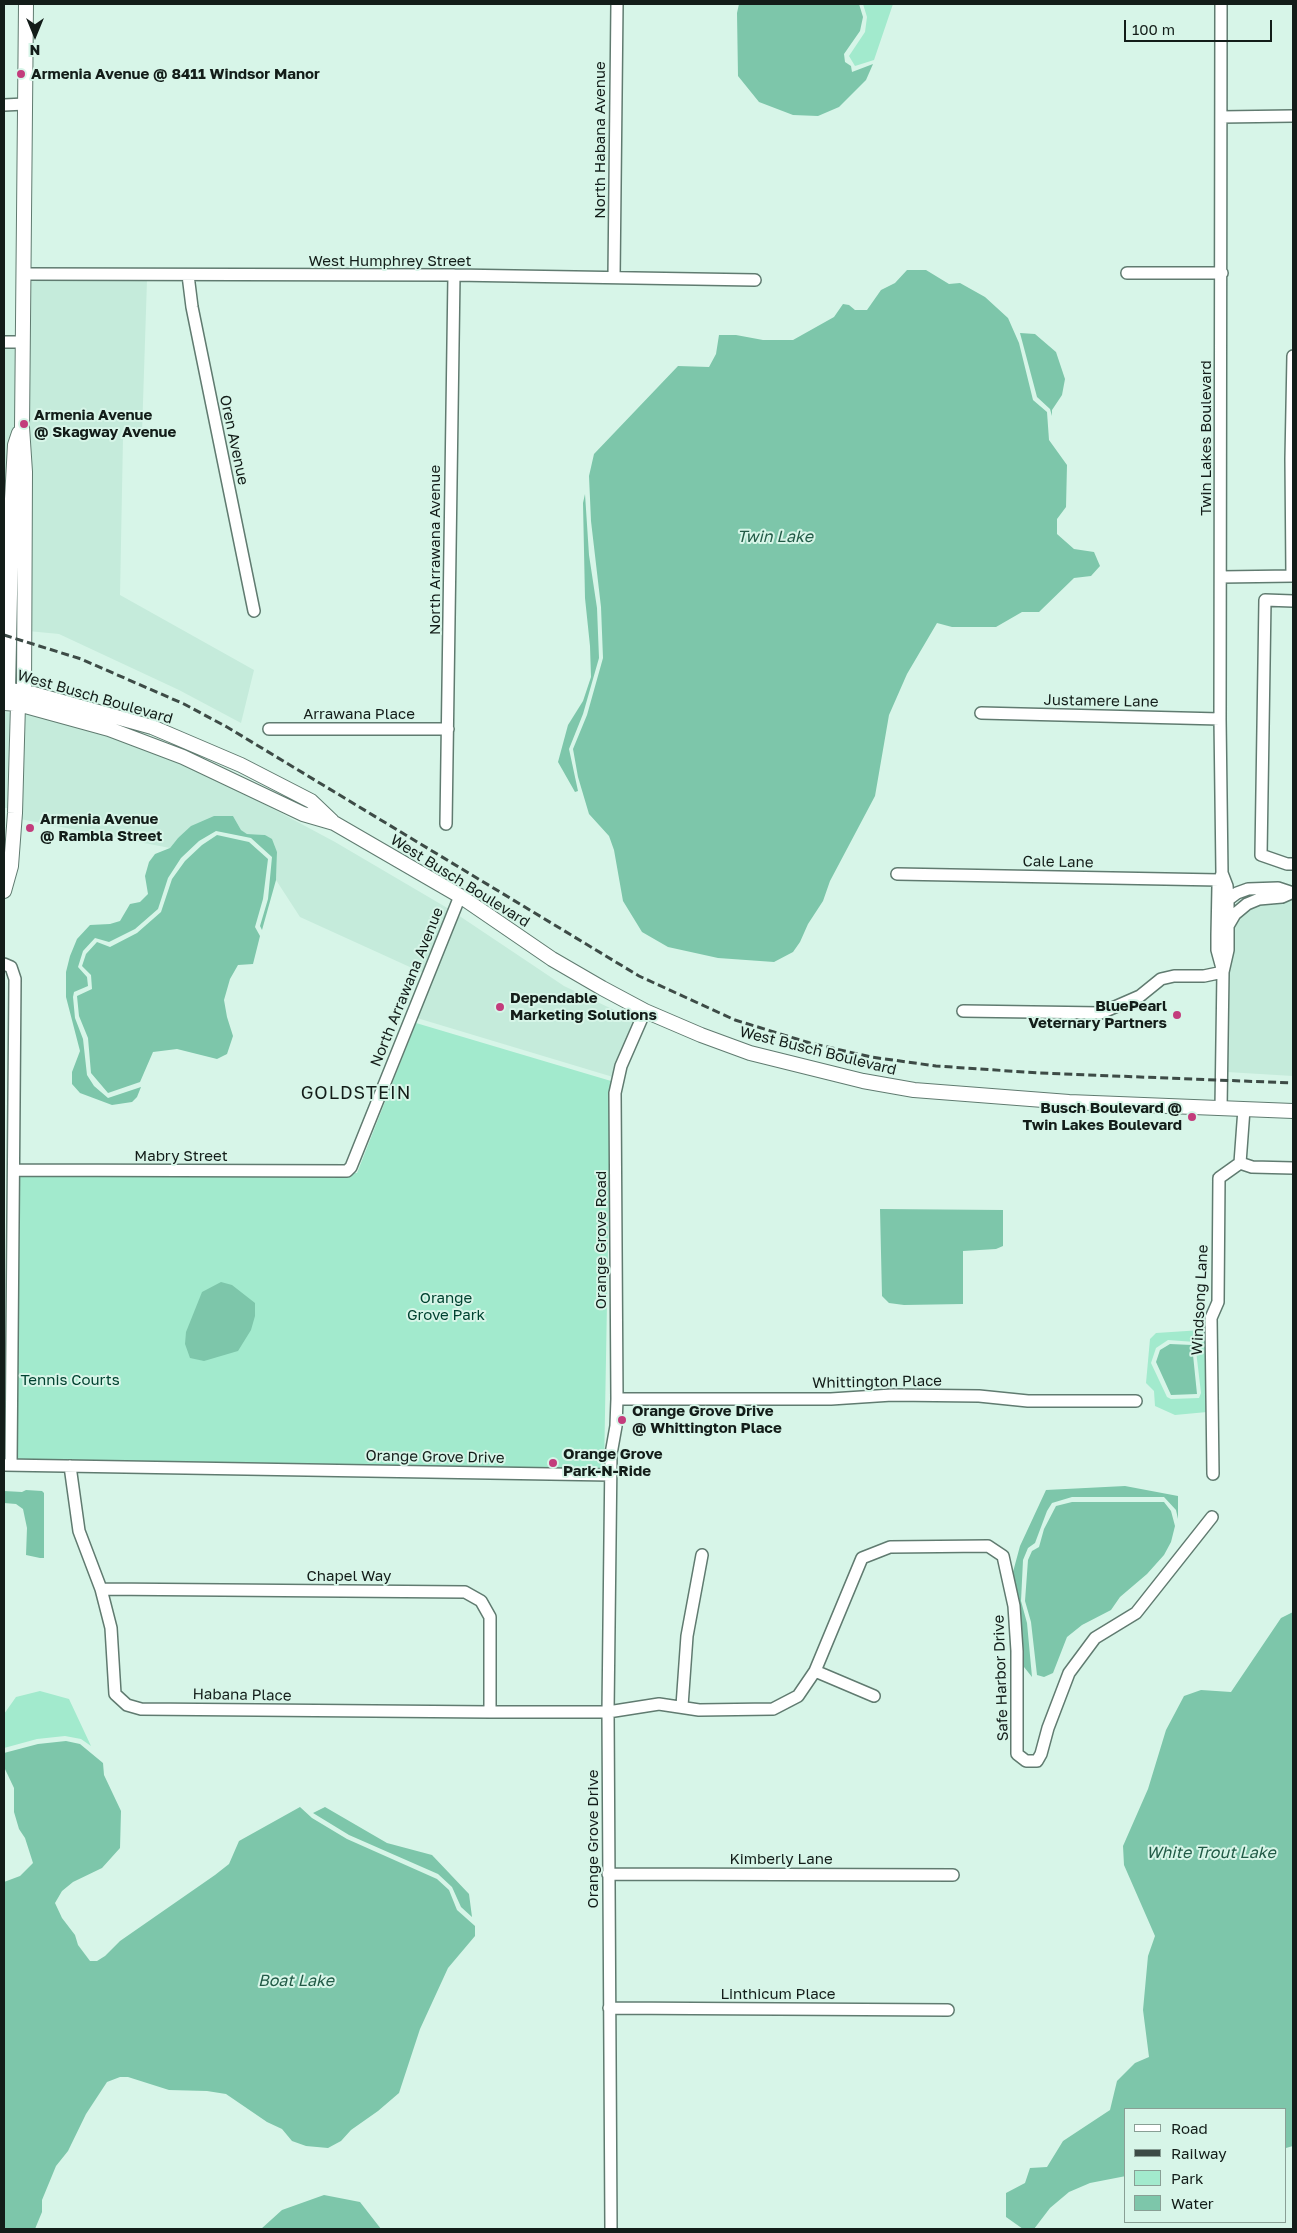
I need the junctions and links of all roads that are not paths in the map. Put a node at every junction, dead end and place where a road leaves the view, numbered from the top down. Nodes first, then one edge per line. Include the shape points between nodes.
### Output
1 (26, 4) edge
2 (617, 4) edge
3 (1221, 4) edge
4 (4, 104) edge
5 (25, 104) junction
6 (1293, 116) edge
7 (1221, 117) junction
8 (25, 274) junction
9 (1127, 274) dead end
10 (1222, 274) junction
11 (188, 275) junction
12 (454, 275) junction
13 (614, 277) junction
14 (755, 280) dead end
15 (4, 342) edge
16 (23, 342) junction
17 (1293, 356) edge
18 (1292, 459) edge
19 (13, 499) edge
20 (1293, 576) edge
21 (1221, 577) junction
22 (1293, 601) edge
23 (254, 611) dead end
24 (6, 689) edge
25 (15, 700) edge
26 (981, 714) dead end
27 (1220, 718) junction
28 (270, 728) dead end
29 (448, 729) junction
30 (9, 814) edge
31 (446, 824) dead end
32 (1293, 864) edge
33 (897, 874) dead end
34 (1220, 877) junction
35 (4, 891) edge
36 (1292, 893) edge
37 (460, 896) junction
38 (1228, 898) junction
39 (1217, 911) junction
40 (1228, 927) junction
41 (4, 964) edge
42 (1224, 972) junction
43 (645, 1011) junction
44 (964, 1011) dead end
45 (9, 1024) edge
46 (1222, 1108) junction
47 (1244, 1109) junction
48 (1293, 1111) edge
49 (1240, 1163) junction
50 (1293, 1168) edge
51 (14, 1170) junction
52 (347, 1171) joint
53 (9, 1187) edge
54 (8, 1333) edge
55 (617, 1399) junction
56 (1136, 1401) dead end
57 (8, 1466) edge
58 (70, 1466) junction
59 (1213, 1474) dead end
60 (610, 1475) junction
61 (1212, 1517) dead end
62 (702, 1555) dead end
63 (101, 1590) junction
64 (815, 1671) junction
65 (874, 1696) dead end
66 (682, 1706) junction
67 (490, 1712) junction
68 (608, 1712) junction
69 (608, 1874) junction
70 (954, 1875) dead end
71 (608, 2008) junction
72 (948, 2010) dead end
73 (611, 2229) edge

1 - 5 main road
2 - 13 street, North Habana Avenue
3 - 7 street, Twin Lakes Boulevard
4 - 5 street
5 - 8 main road
6 - 7 street
7 - 10 street, Twin Lakes Boulevard
8 - 11 street, West Humphrey Street
8 - 16 main road
9 - 10 street
10 - 21 street, Twin Lakes Boulevard
11 - 12 street, West Humphrey Street
11 - 23 street, Oren Avenue
12 - 13 street, West Humphrey Street
12 - 29 street, North Arrawana Avenue
13 - 14 street, West Humphrey Street
15 - 16 street
16 - 19 main road via 24,447
17 - 18 street
18 - 20 street
19 - 24 main road
19 - 25 main road
20 - 21 street
21 - 27 street, Twin Lakes Boulevard
22 - 32 street via 1265,600 1261,855
24 - 25 main road
25 - 30 main road
25 - 37 main road, West Busch Boulevard via 109,728 183,757 303,814 334,823
26 - 27 street, Justamere Lane
27 - 34 street, Twin Lakes Boulevard
28 - 29 street, Arrawana Place
29 - 31 street, North Arrawana Avenue
30 - 35 main road via 12,866
33 - 34 street, Cale Lane
34 - 38 street, Twin Lakes Boulevard via 1227,886
34 - 39 street, Twin Lakes Boulevard
36 - 38 street via 1278,888 1258,888
36 - 40 street via 1247,904 1235,914
37 - 43 main road, West Busch Boulevard via 552,958
37 - 52 street, North Arrawana Avenue
38 - 39 street
38 - 40 street, Twin Lakes Boulevard
39 - 42 street, Twin Lakes Boulevard via 1217,950
40 - 42 street, Twin Lakes Boulevard
41 - 45 street, Orange Grove Drive via 11,967 15,979
42 - 44 street via 1161,979 1140,996 1101,1013
42 - 46 street, Twin Lakes Boulevard
43 - 46 main road, West Busch Boulevard via 750,1053 914,1090 1069,1102
43 - 55 street, Orange Grove Road via 621,1066 615,1093
45 - 51 street, Orange Grove Drive
46 - 47 main road, West Busch Boulevard
47 - 48 main road, West Busch Boulevard
47 - 49 street
49 - 50 street via 1252,1167
49 - 59 street, Windsong Lane via 1218,1178 1218,1302 1211,1318
51 - 52 street, Mabry Street
51 - 53 street, Orange Grove Drive
53 - 54 street, Orange Grove Drive
54 - 57 street, Orange Grove Drive
55 - 56 street, Whittington Place via 831,1399 892,1395 979,1396 1028,1401
55 - 60 street, Orange Grove Road
57 - 58 street, Orange Grove Drive
58 - 60 street, Orange Grove Drive
58 - 63 street, Habana Place via 79,1531
60 - 68 street, Orange Grove Drive
61 - 64 street, Safe Harbor Drive via 1136,1613 1095,1638 1069,1673 1037,1761 1026,1761 1018,1754 1014,1606 1003,1556 988,1546 890,1547 862,1558
62 - 66 street via 686,1636
63 - 67 street, Habana Place via 111,1628 115,1694 127,1705 141,1709
63 - 67 street, Chapel Way via 465,1592 481,1601 490,1617
64 - 65 street
64 - 66 street, Safe Harbor Drive via 798,1696 773,1709 699,1710
66 - 68 street, Safe Harbor Drive via 659,1704
67 - 68 street, Habana Place
68 - 69 street, Orange Grove Drive
69 - 70 street, Kimberly Lane
69 - 71 street, Orange Grove Drive
71 - 72 street, Linthicum Place
71 - 73 street, Orange Grove Drive

